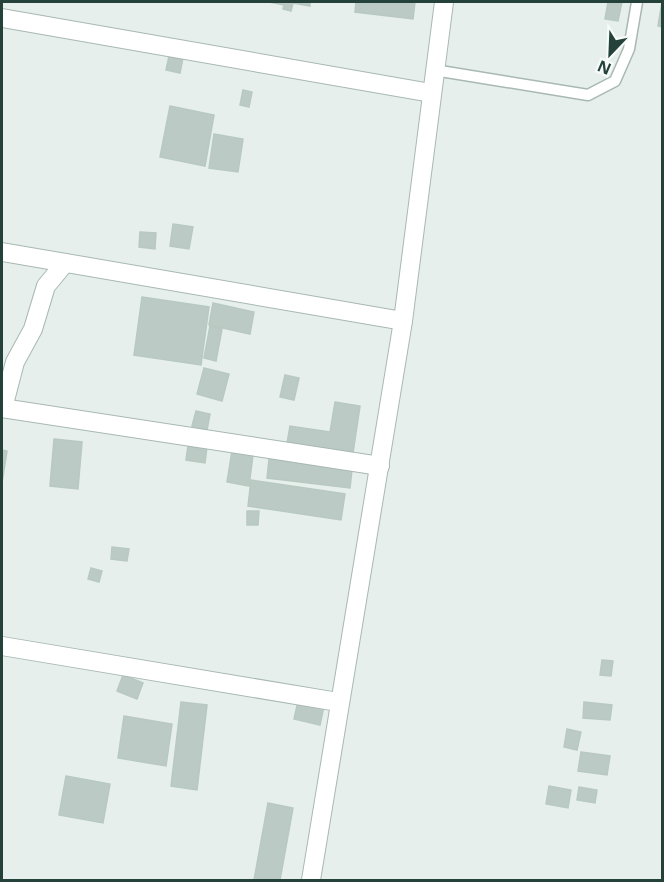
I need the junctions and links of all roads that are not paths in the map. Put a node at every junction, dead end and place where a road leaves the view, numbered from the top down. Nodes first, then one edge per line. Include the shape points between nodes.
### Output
1 (444, 2) edge
2 (637, 2) edge
3 (2, 18) edge
4 (434, 70) junction
5 (431, 93) junction
6 (2, 252) edge
7 (65, 263) junction
8 (403, 321) junction
9 (2, 408) edge
10 (380, 466) junction
11 (2, 646) edge
12 (338, 702) junction
13 (311, 880) edge

1 - 4 street
2 - 4 lane via 629,49 615,81 588,95
3 - 5 street
4 - 5 street
5 - 8 street
6 - 7 street
7 - 8 street
7 - 9 street via 46,286 33,329 15,362
8 - 10 street
9 - 10 street
10 - 12 street
11 - 12 street
12 - 13 street

